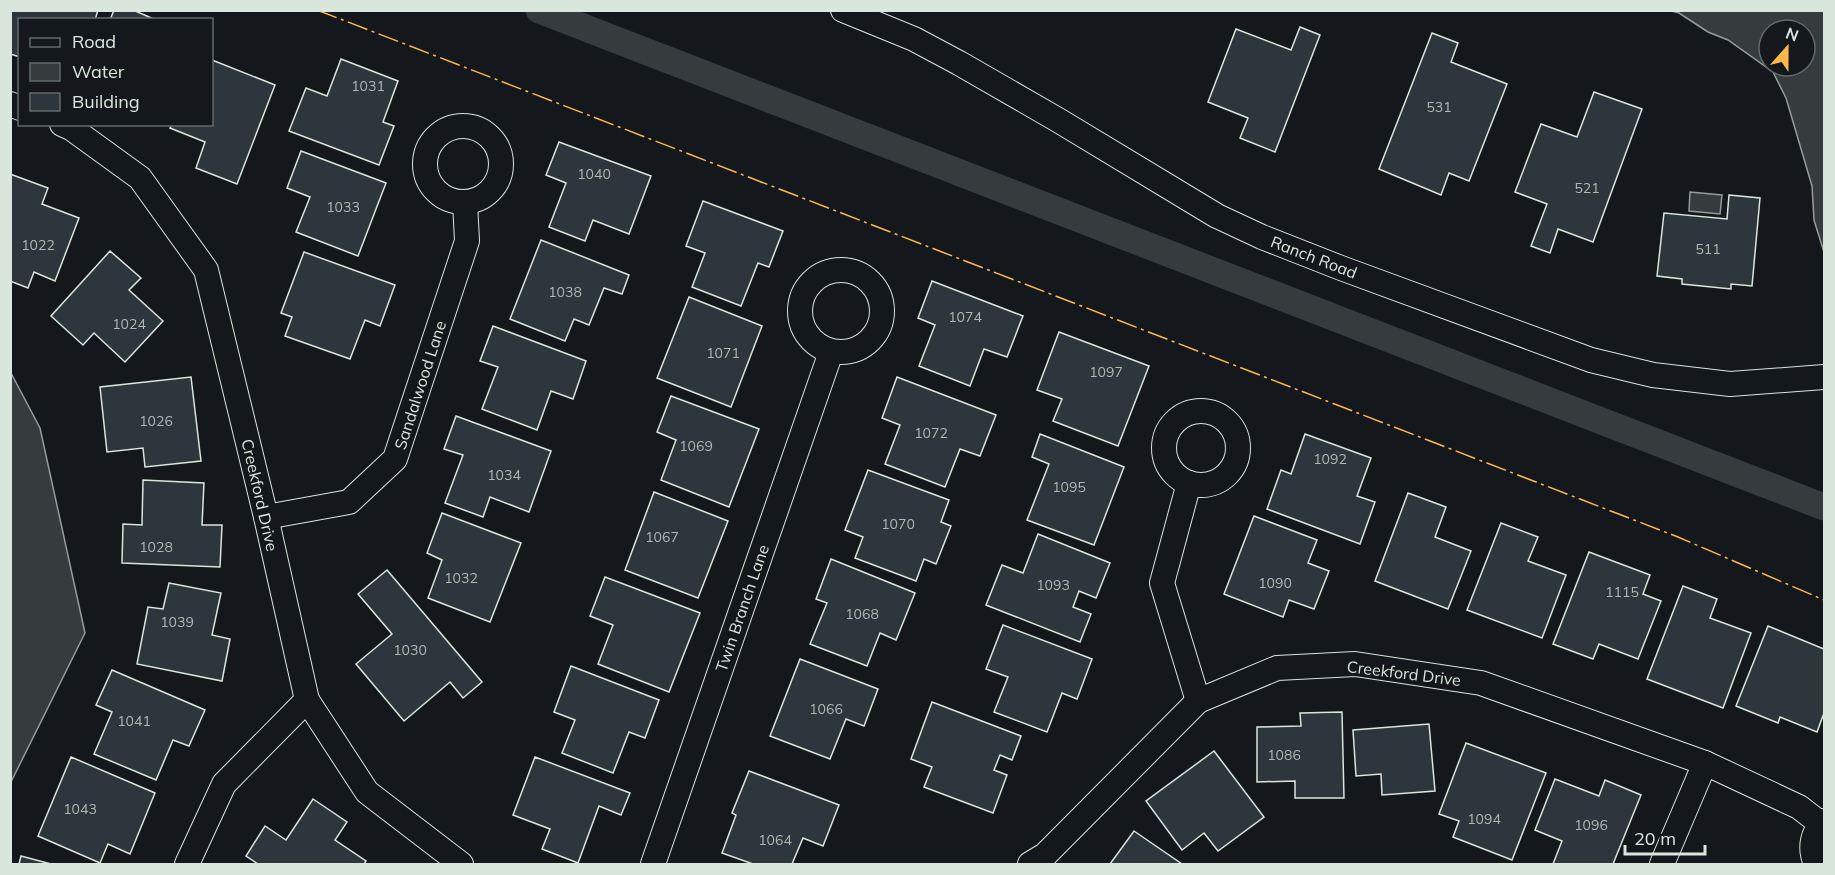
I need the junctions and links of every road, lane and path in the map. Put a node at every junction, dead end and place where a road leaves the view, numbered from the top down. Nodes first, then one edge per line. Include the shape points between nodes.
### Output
1 (843, 10) edge
2 (66, 126) edge
3 (465, 202) dead end
4 (831, 352) dead end
5 (1824, 377) edge
6 (1189, 483) dead end
7 (266, 517) junction
8 (307, 700) junction
9 (1198, 701) junction
10 (1705, 763) junction
11 (1823, 822) edge
12 (187, 864) edge
13 (461, 864) edge
14 (653, 864) edge
15 (1030, 864) edge
16 (1662, 864) edge
17 (1816, 864) edge

1 - 5 street, Ranch Road via 914,39 959,63 1217,216 1341,268 1591,360 1653,375 1730,384
2 - 7 street, Creekford Drive via 140,178 206,270
3 - 7 street, Sandalwood Lane via 467,241 395,459 350,502
4 - 14 street, Twin Branch Lane
6 - 9 street via 1162,583
7 - 8 street, Creekford Drive
8 - 12 street via 224,783
8 - 13 street, Creekford Drive via 367,792
9 - 10 street, Creekford Drive via 1277,668 1355,664 1481,683
9 - 15 street, Creekford Drive via 1045,855
10 - 11 street, Creekford Drive
10 - 16 street
11 - 17 street, Creekford Drive via 1812,844

